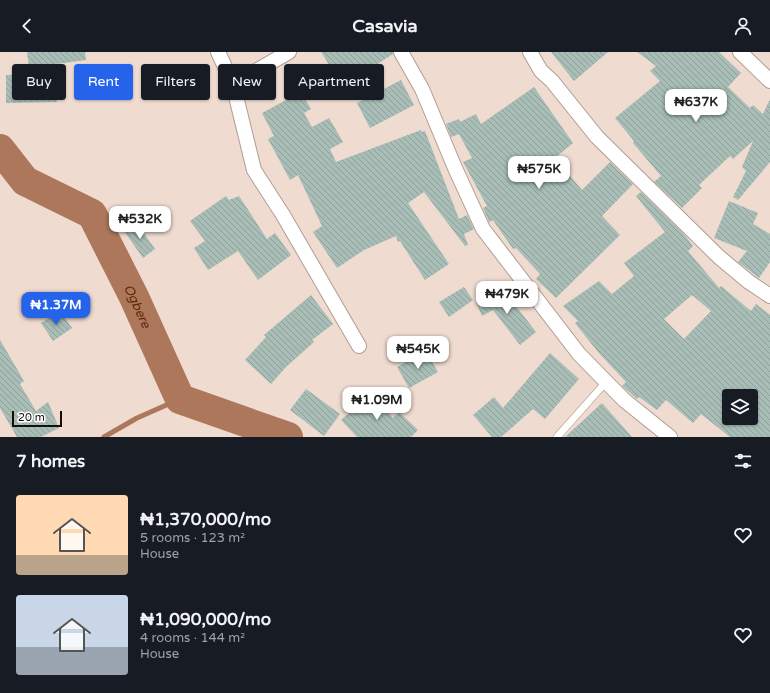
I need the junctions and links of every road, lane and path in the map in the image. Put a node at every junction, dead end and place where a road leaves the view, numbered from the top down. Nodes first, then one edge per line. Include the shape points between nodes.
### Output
1 (218, 52) edge
2 (289, 52) edge
3 (401, 52) edge
4 (530, 52) edge
5 (740, 52) edge
6 (224, 64) edge
7 (268, 64) edge
8 (770, 81) edge
9 (237, 100) edge
10 (770, 296) edge
11 (359, 346) dead end
12 (606, 382) junction
13 (557, 437) edge
14 (670, 437) edge

1 - 6 street
2 - 7 street
3 - 12 street via 422,89 483,229 579,354
4 - 10 street via 542,71 597,137 719,257
5 - 8 street
9 - 11 street via 254,170
12 - 13 lane
12 - 14 street

